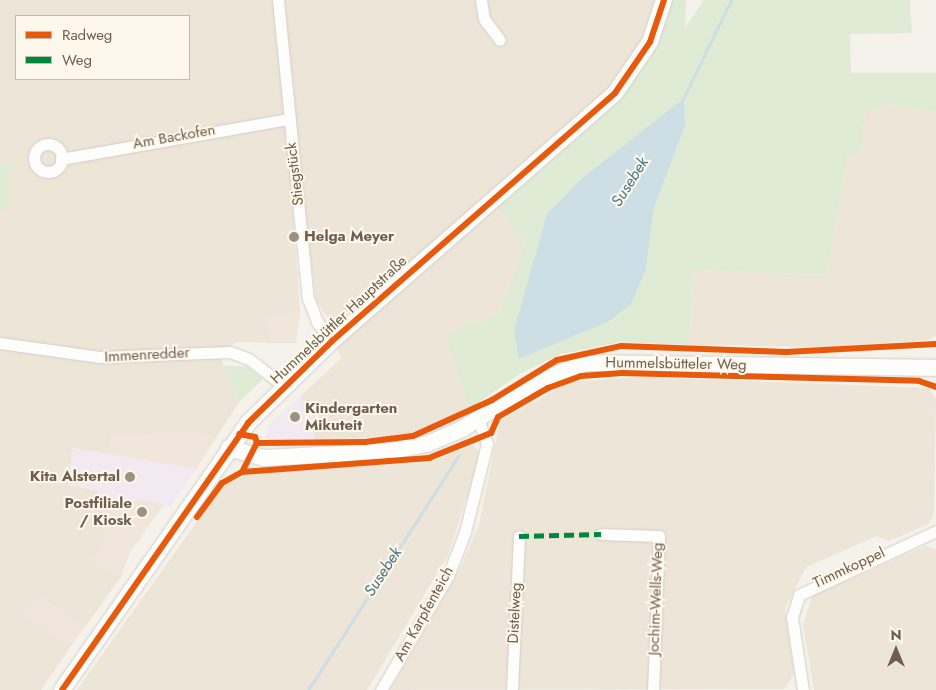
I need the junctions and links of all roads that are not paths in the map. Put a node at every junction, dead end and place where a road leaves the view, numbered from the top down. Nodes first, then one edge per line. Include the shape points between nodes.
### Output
1 (278, 0) edge
2 (481, 0) edge
3 (664, 0) edge
4 (500, 40) dead end
5 (288, 119) junction
6 (61, 159) dead end
7 (332, 341) junction
8 (0, 343) edge
9 (936, 368) edge
10 (285, 386) junction
11 (478, 419) junction
12 (229, 448) junction
13 (936, 531) edge
14 (601, 534) dead end
15 (519, 536) dead end
16 (62, 690) edge
17 (381, 690) edge
18 (512, 690) edge
19 (653, 690) edge
20 (803, 690) edge

1 - 5 street, Stiegstück
2 - 4 street via 484,19
3 - 7 main road, Hummelsbüttler Hauptstraße via 650,42 615,93
5 - 6 street, Am Backofen
5 - 7 street, Stiegstück via 308,298 317,322
7 - 10 main road, Hummelsbüttler Hauptstraße
8 - 10 street, Immenredder via 100,358 230,352 249,359
9 - 11 main road, Hummelsbütteler Weg via 601,361 553,374
10 - 12 main road, Hummelsbüttler Hauptstraße
11 - 12 main road, Hummelsbütteler Weg via 434,442 393,450 264,458
11 - 17 street, Am Karpfenteich via 486,444 465,532 448,576
12 - 16 main road, Hummelsbüttler Hauptstraße
13 - 20 street, Timmkoppel via 799,595 792,617
14 - 19 street, Jochim-Wells-Weg via 659,536
15 - 18 street, Distelweg

